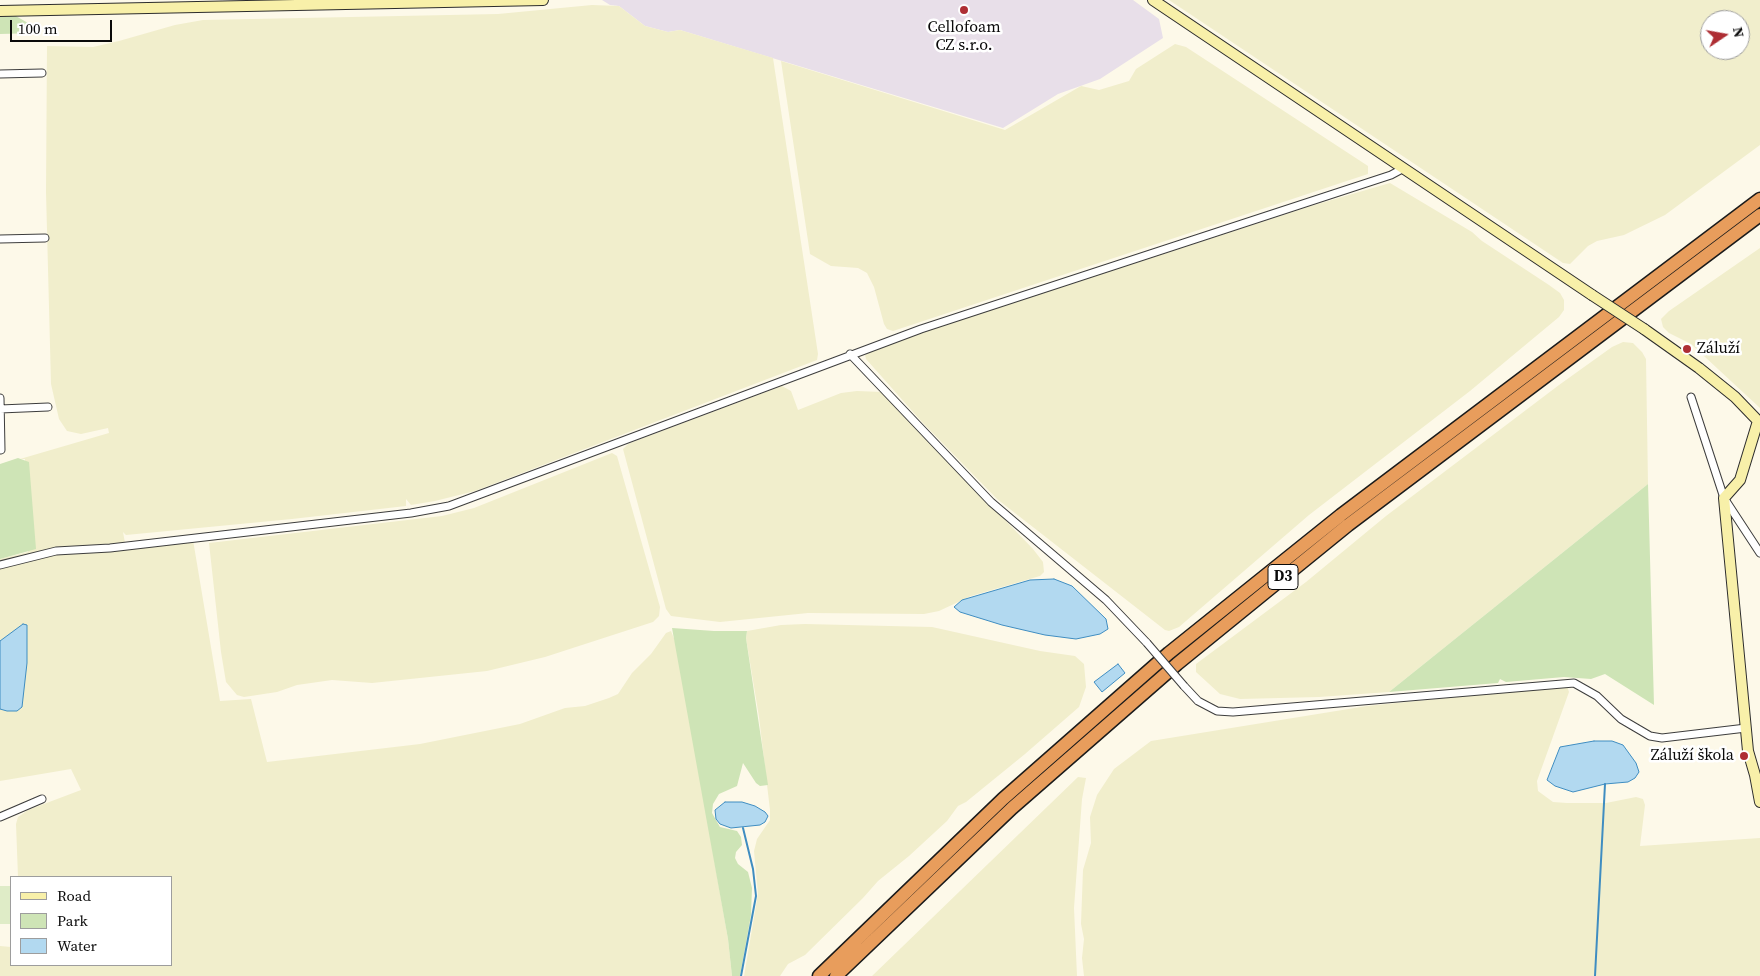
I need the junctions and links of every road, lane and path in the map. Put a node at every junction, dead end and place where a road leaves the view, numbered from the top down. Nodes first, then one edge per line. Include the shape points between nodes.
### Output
1 (543, 0) edge
2 (1153, 0) edge
3 (0, 11) edge
4 (42, 73) dead end
5 (0, 74) edge
6 (1404, 168) junction
7 (1760, 199) edge
8 (1760, 215) edge
9 (45, 238) dead end
10 (0, 239) edge
11 (850, 354) junction
12 (1691, 397) dead end
13 (0, 398) edge
14 (48, 407) dead end
15 (0, 409) edge
16 (1759, 422) edge
17 (1, 450) dead end
18 (1724, 498) junction
19 (1760, 553) edge
20 (0, 565) edge
21 (1746, 728) junction
22 (1758, 776) edge
23 (42, 799) dead end
24 (1760, 802) edge
25 (0, 817) edge
26 (819, 976) edge
27 (836, 976) edge

1 - 3 main road
2 - 6 main road
4 - 5 street
6 - 11 street
6 - 16 main road, bridge via 1699,368
7 - 26 highway, D3 via 1341,515 1169,653 996,806
8 - 27 highway, D3 via 1388,495 1184,658 1012,808
9 - 10 street
11 - 20 street via 444,507 110,548 56,551
11 - 21 street, bridge via 991,502 1106,600 1198,701 1217,711 1574,683 1650,736 1662,738
12 - 18 street
13 - 15 street
14 - 15 street
15 - 17 street
16 - 18 main road via 1740,480
18 - 19 street
18 - 21 main road
21 - 22 main road via 1748,751
22 - 24 main road
23 - 25 street

